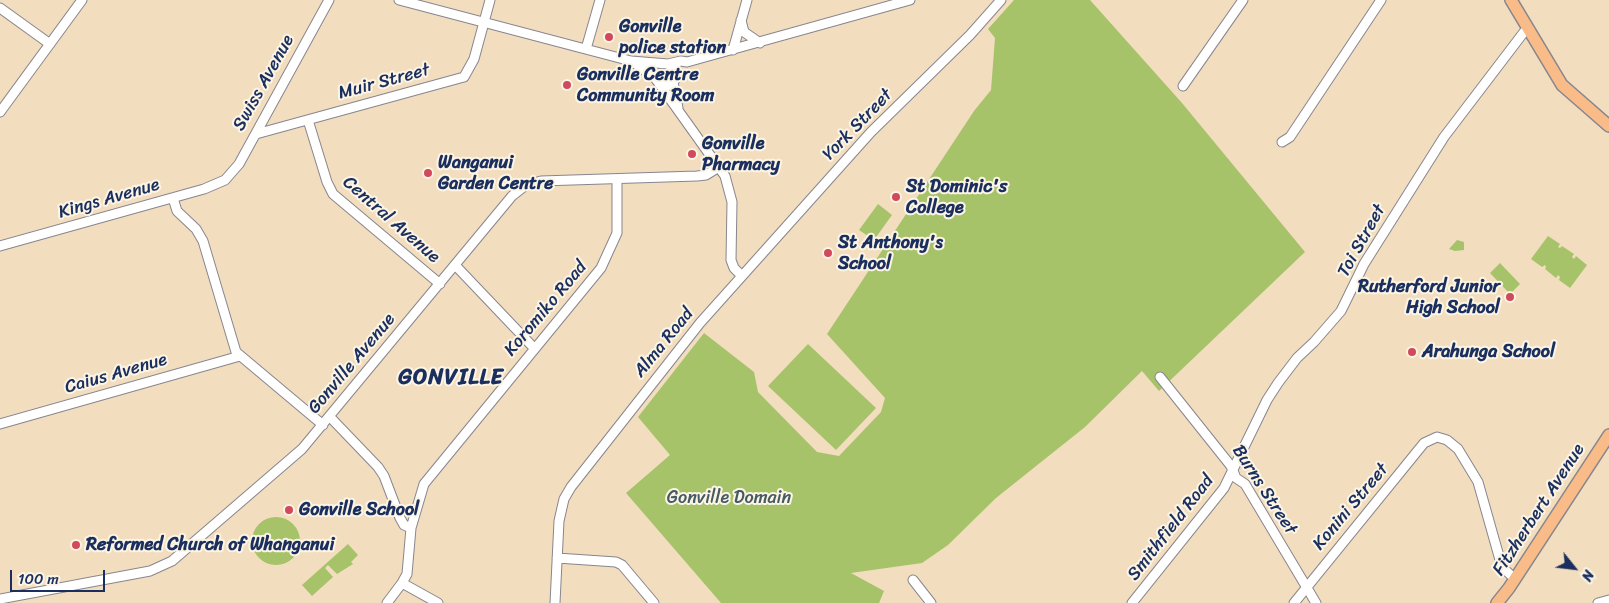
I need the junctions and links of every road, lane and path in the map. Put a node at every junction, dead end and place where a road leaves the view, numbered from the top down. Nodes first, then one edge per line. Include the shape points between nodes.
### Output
1 (82, 0) edge
2 (329, 0) edge
3 (399, 0) edge
4 (490, 0) edge
5 (600, 0) edge
6 (747, 0) edge
7 (910, 0) edge
8 (1000, 0) edge
9 (1244, 0) edge
10 (1380, 0) edge
11 (1511, 0) edge
12 (0, 8) edge
13 (741, 19) junction
14 (484, 22) junction
15 (1529, 29) junction
16 (760, 43) junction
17 (50, 44) junction
18 (586, 49) junction
19 (733, 50) junction
20 (631, 61) junction
21 (688, 62) junction
22 (667, 64) junction
23 (675, 78) junction
24 (657, 81) junction
25 (1183, 86) dead end
26 (678, 108) junction
27 (0, 112) edge
28 (308, 120) junction
29 (1609, 126) edge
30 (256, 134) junction
31 (1282, 142) dead end
32 (719, 167) junction
33 (617, 179) junction
34 (225, 180) joint
35 (173, 198) junction
36 (0, 246) edge
37 (455, 265) junction
38 (742, 276) junction
39 (440, 284) junction
40 (534, 348) junction
41 (240, 356) junction
42 (1160, 377) dead end
43 (330, 417) junction
44 (0, 424) edge
45 (323, 425) junction
46 (1609, 435) edge
47 (1233, 473) junction
48 (411, 528) junction
49 (557, 558) junction
50 (1515, 579) junction
51 (913, 580) dead end
52 (402, 584) junction
53 (1306, 587) junction
54 (0, 599) edge
55 (1609, 600) edge
56 (1502, 601) edge
57 (388, 603) edge
58 (438, 603) edge
59 (555, 603) edge
60 (654, 603) edge
61 (931, 603) edge
62 (1132, 603) edge
63 (1294, 603) edge
64 (1316, 603) edge
65 (1598, 603) edge

1 - 17 street
2 - 30 street, Swiss Avenue
3 - 14 street
4 - 14 street
5 - 18 street
6 - 13 street
7 - 16 street
8 - 38 street, York Street via 970,35 871,132
9 - 25 street
10 - 31 street via 1290,137
11 - 15 main road
12 - 17 street
13 - 16 street via 744,32
13 - 19 street
14 - 18 street
14 - 28 street, Muir Street via 474,59 464,77
15 - 29 main road via 1562,85
15 - 47 street, Toi Street via 1444,137 1364,264 1341,311 1296,358 1278,383
16 - 19 street
17 - 27 street
18 - 20 street
19 - 21 street
20 - 22 street
20 - 24 street
21 - 22 street
21 - 23 street
22 - 23 street via 674,68
22 - 24 street via 656,68
23 - 24 street via 667,86
23 - 26 street
24 - 26 street
26 - 32 street
28 - 30 street, Muir Street
28 - 39 street, Central Avenue via 333,194
30 - 34 street, Swiss Avenue via 235,170
32 - 33 street, Gonville Avenue via 703,176
32 - 38 street via 731,195 732,265
33 - 37 street, Gonville Avenue via 542,181 526,185 512,196
33 - 40 street, Koromiko Road via 617,232 601,268
34 - 35 street, Kings Avenue
35 - 36 street, Kings Avenue
35 - 41 street via 177,211 196,228 203,241 233,344
37 - 39 street, Gonville Avenue
37 - 40 street
38 - 49 street, Alma Road via 686,341 567,492 559,521
39 - 43 street, Gonville Avenue
40 - 48 street, Koromiko Road via 432,472 420,495
41 - 44 street, Caius Avenue
41 - 45 street
42 - 47 street, Burns Street via 1231,466
43 - 45 street, Gonville Avenue
43 - 48 street via 378,467 400,518
45 - 54 street, Gonville Avenue via 297,453 167,565
46 - 50 main road, Fitzherbert Avenue
47 - 53 street, Burns Street via 1248,488
47 - 62 street, Smithfield Road
48 - 52 street, Koromiko Road via 407,574
49 - 59 street, Alma Road
49 - 60 street via 616,562
50 - 53 street, Konini Street via 1502,567 1478,482 1458,449 1437,437 1424,443
50 - 56 main road, Fitzherbert Avenue
51 - 61 street
52 - 57 street, Koromiko Road
52 - 58 street
53 - 63 street, Konini Street
53 - 64 street, Burns Street
55 - 65 street

